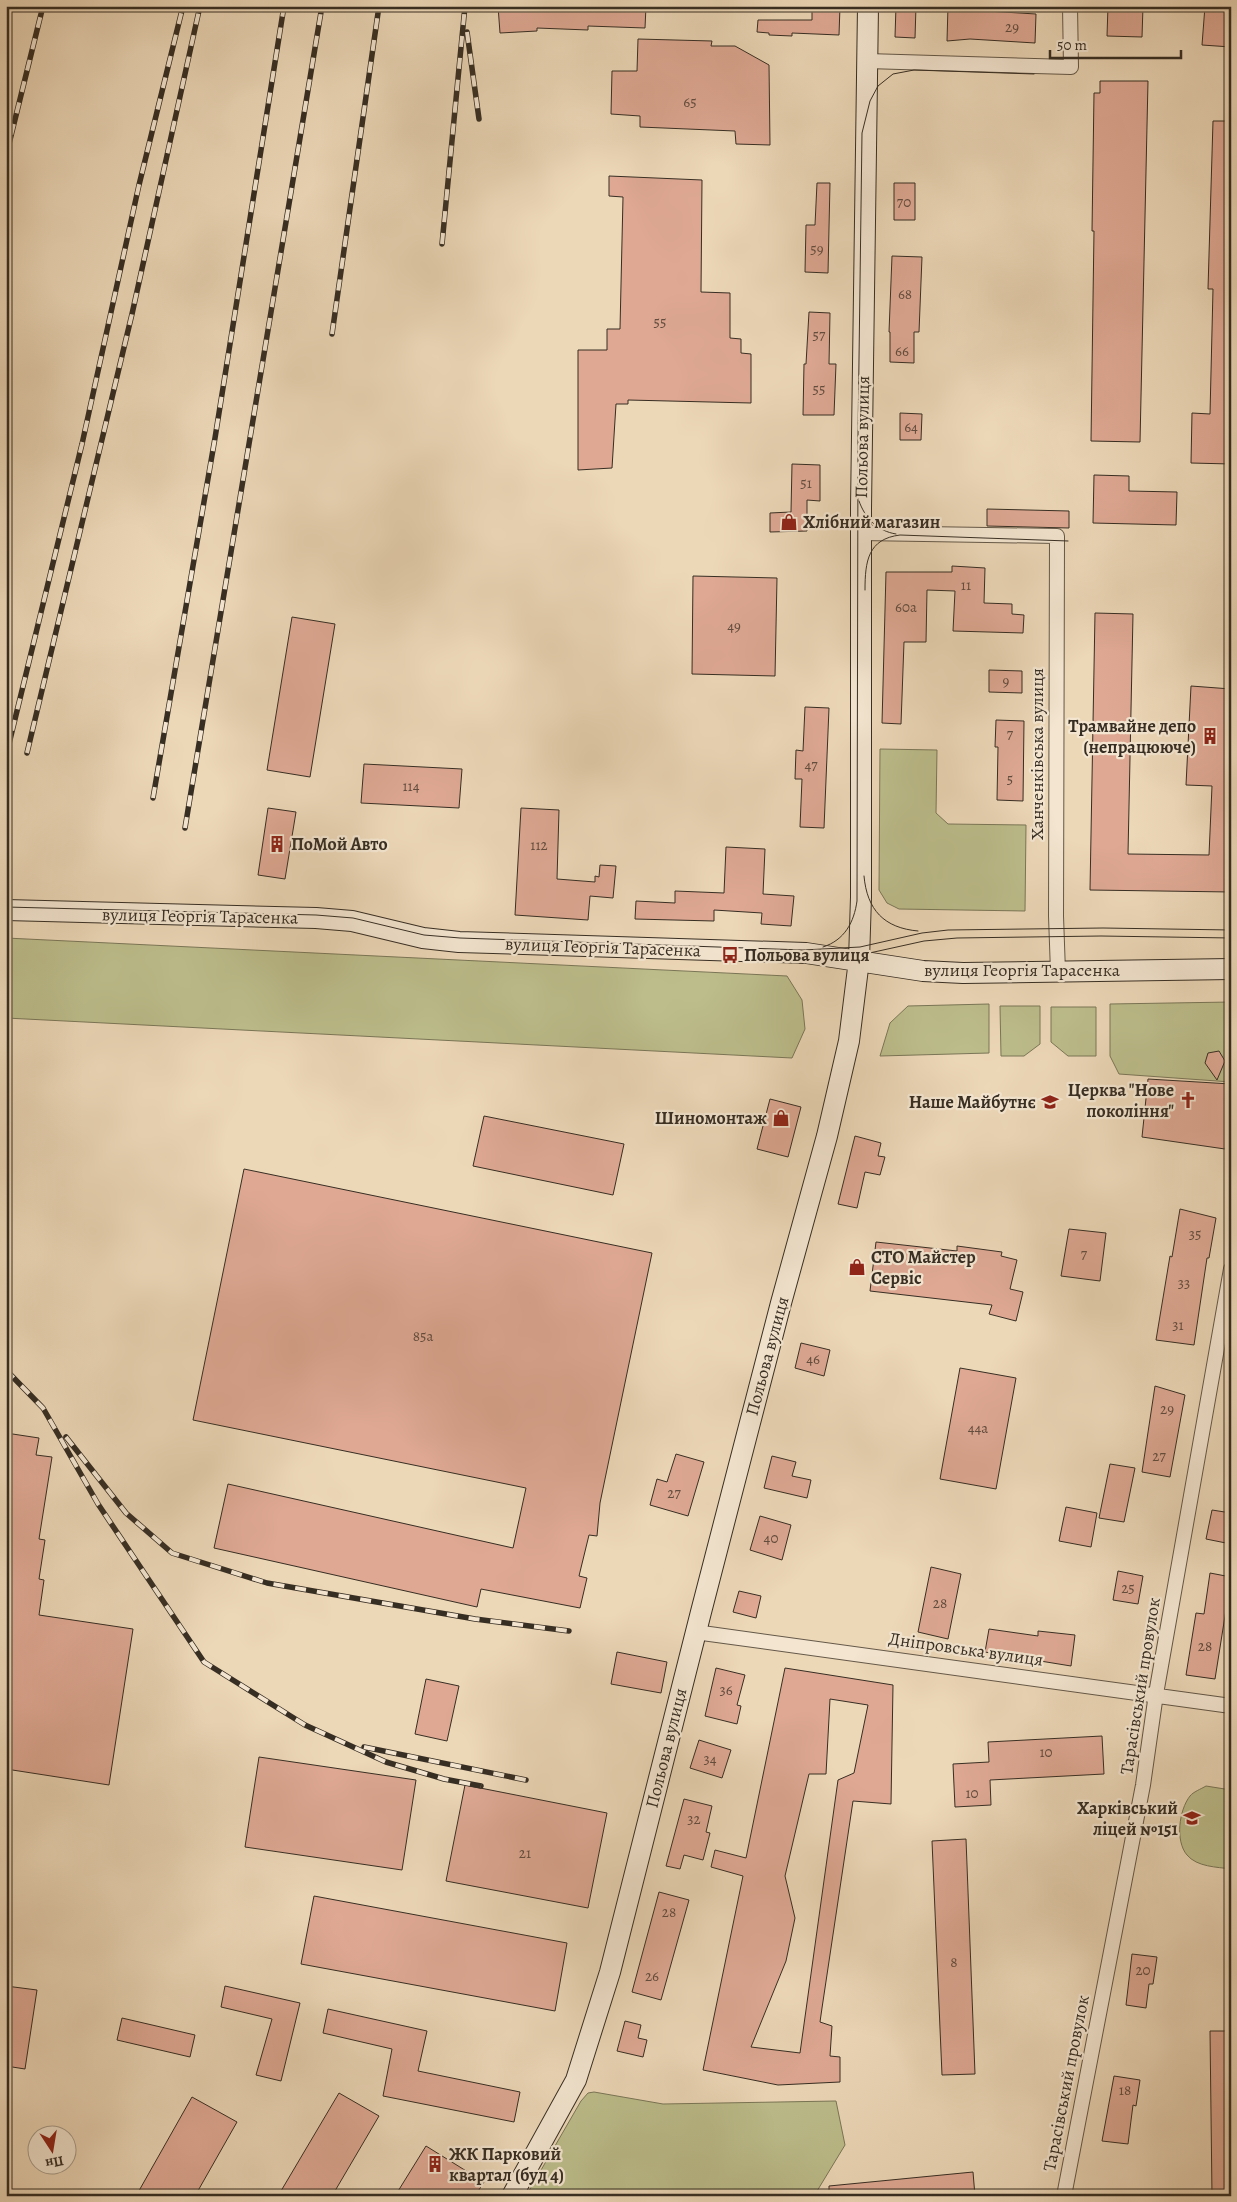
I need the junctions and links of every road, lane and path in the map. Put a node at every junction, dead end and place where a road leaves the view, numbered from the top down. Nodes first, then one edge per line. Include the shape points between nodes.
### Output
1 (868, 6) edge
2 (1070, 6) edge
3 (867, 61) junction
4 (861, 533) junction
5 (6, 910) edge
6 (859, 960) junction
7 (1231, 969) edge
8 (1058, 972) junction
9 (1231, 1269) edge
10 (695, 1632) junction
11 (1156, 1694) junction
12 (1231, 1706) edge
13 (512, 2196) edge
14 (1064, 2196) edge

1 - 3 main road, Польова вулиця
2 - 3 street via 1071,67
3 - 4 main road, Польова вулиця
4 - 6 main road, Польова вулиця
4 - 8 street, Ханченківська вулиця via 1057,536
5 - 6 main road, вулиця Георгія Тарасенка via 316,918 352,921 424,938 459,942 806,953
6 - 8 main road, вулиця Георгія Тарасенка via 923,971
6 - 10 main road, Польова вулиця via 849,1041 827,1136
7 - 8 main road, вулиця Георгія Тарасенка
9 - 11 street, Тарасівський провулок
10 - 11 street, Дніпровська вулиця
10 - 13 main road, Польова вулиця via 610,1972 576,2080
11 - 12 street, Дніпровська вулиця
11 - 14 street, Тарасівський провулок via 1143,1785

